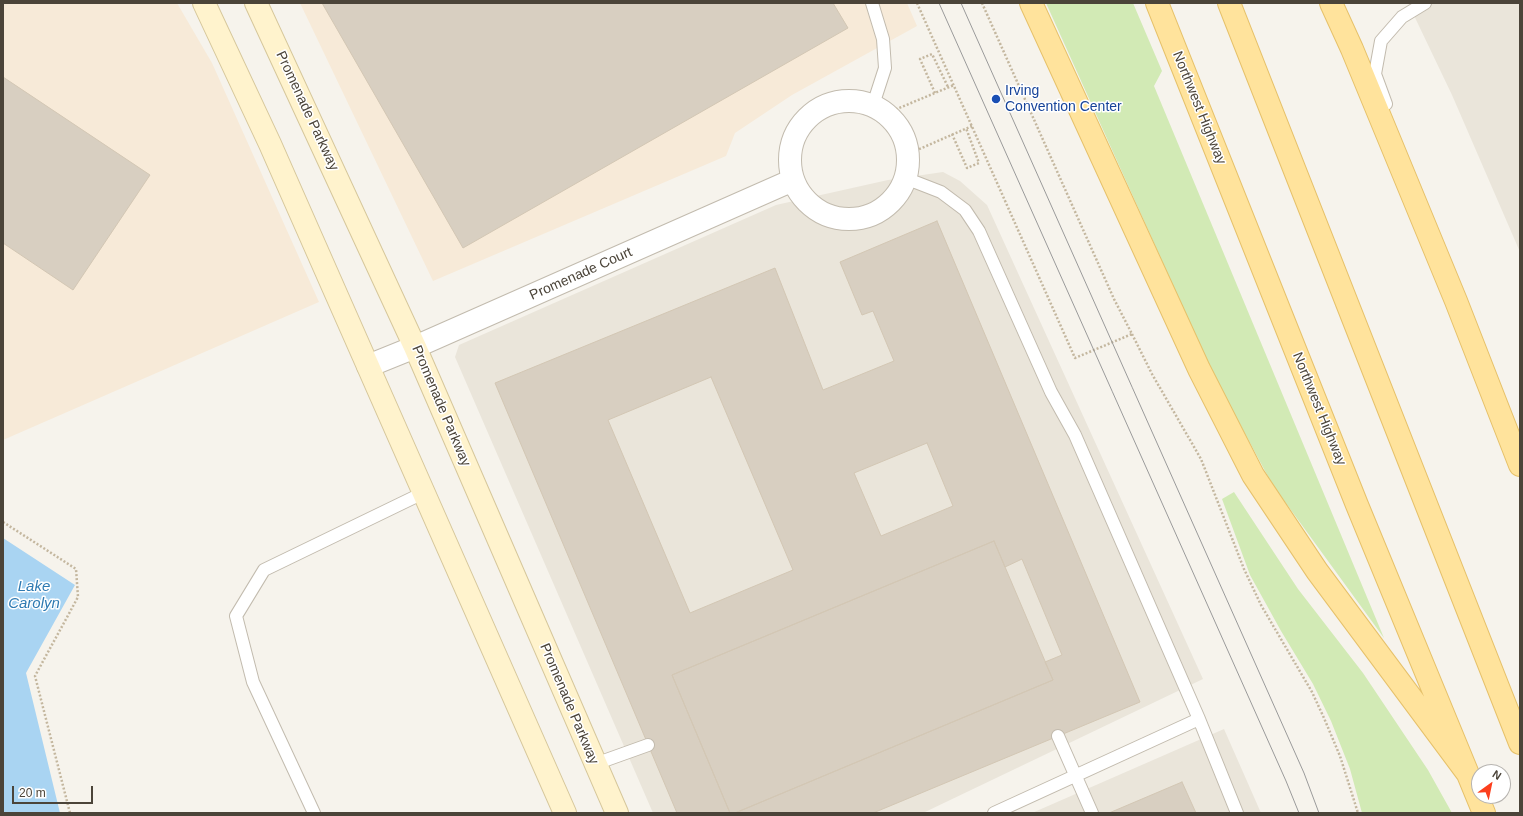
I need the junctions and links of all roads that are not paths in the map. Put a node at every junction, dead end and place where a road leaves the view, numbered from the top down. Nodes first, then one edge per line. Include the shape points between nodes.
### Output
1 (204, 3) edge
2 (256, 3) edge
3 (872, 3) edge
4 (1031, 3) edge
5 (1157, 3) edge
6 (1229, 3) edge
7 (1332, 3) edge
8 (1425, 3) edge
9 (880, 110) junction
10 (905, 178) junction
11 (794, 180) junction
12 (1456, 301) junction
13 (416, 347) junction
14 (368, 366) junction
15 (1520, 465) edge
16 (423, 493) junction
17 (1199, 719) junction
18 (1058, 736) dead end
19 (1520, 743) edge
20 (648, 745) dead end
21 (596, 764) junction
22 (1468, 774) junction
23 (1075, 777) junction
24 (314, 813) edge
25 (565, 813) edge
26 (617, 813) edge
27 (994, 813) edge
28 (1092, 813) edge
29 (1236, 813) edge
30 (1484, 813) edge

1 - 14 street via 270,144
2 - 13 street, Promenade Parkway
3 - 9 lane via 883,39 885,68
4 - 22 main road via 1199,369 1253,475 1317,571
5 - 22 main road, Northwest Highway via 1357,505
6 - 19 main road
7 - 12 main road
8 - 12 lane via 1402,17 1381,41 1375,74
9 - 10 street via 890,116 902,132 908,150 908,170
9 - 11 street via 854,101 834,102 816,110 802,124 793,142 790,161
10 - 11 street via 890,203 873,214 855,219 835,217 818,210 803,197
10 - 17 lane via 941,192 965,210 979,230 1051,392 1075,435
11 - 13 street, Promenade Court
12 - 15 main road
13 - 14 street, Promenade Court
13 - 21 street, Promenade Parkway
14 - 16 street
16 - 24 lane via 264,570 236,616 253,682
16 - 25 street
17 - 23 lane
17 - 29 lane
18 - 23 lane
20 - 21 lane
21 - 26 street, Promenade Parkway
22 - 30 main road, Northwest Highway
23 - 27 lane
23 - 28 lane

